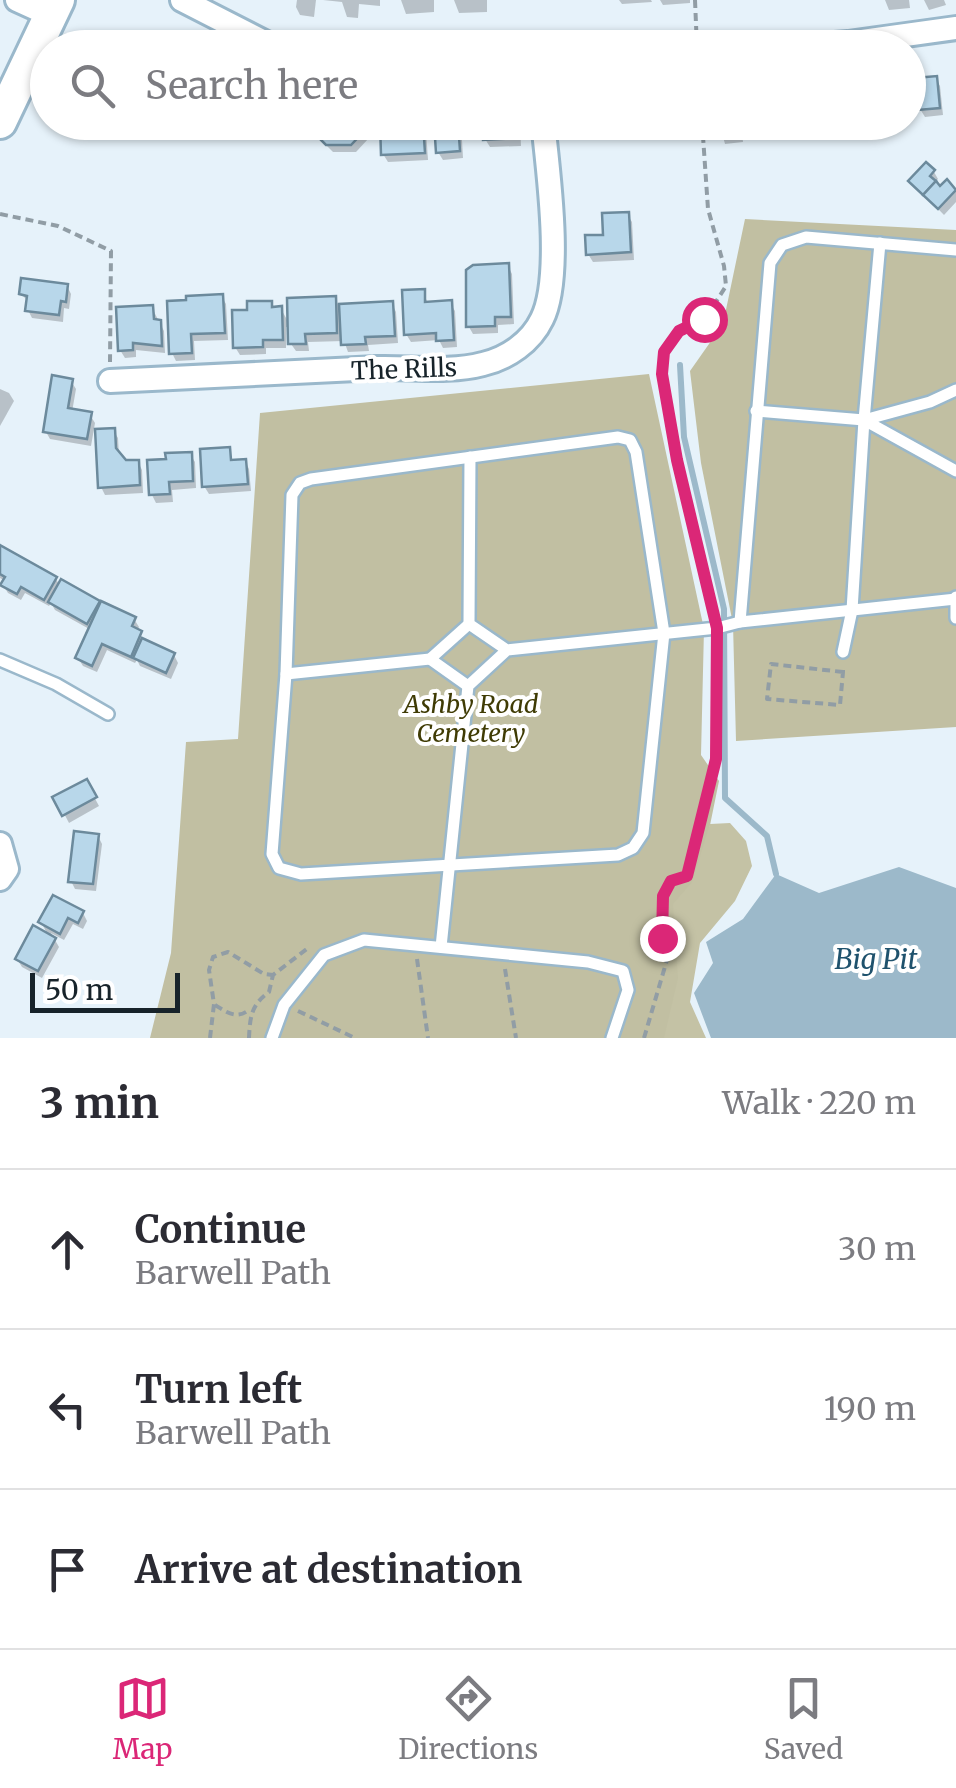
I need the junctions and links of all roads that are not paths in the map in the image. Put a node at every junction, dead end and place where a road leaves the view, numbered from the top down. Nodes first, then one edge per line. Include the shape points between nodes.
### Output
1 (16, 0) edge
2 (182, 0) edge
3 (54, 8) edge
4 (241, 30) edge
5 (954, 37) edge
6 (926, 39) edge
7 (30, 59) edge
8 (0, 122) edge
9 (546, 140) edge
10 (880, 244) junction
11 (956, 250) edge
12 (110, 381) road end
13 (956, 390) edge
14 (756, 410) junction
15 (864, 420) junction
16 (470, 457) junction
17 (956, 471) edge
18 (956, 598) edge
19 (852, 610) junction
20 (956, 618) edge
21 (740, 622) junction
22 (469, 624) junction
23 (664, 633) junction
24 (507, 650) junction
25 (843, 652) road end
26 (430, 659) junction
27 (0, 660) edge
28 (286, 674) junction
29 (468, 686) junction
30 (108, 714) dead end
31 (0, 844) edge
32 (452, 865) junction
33 (0, 879) edge
34 (442, 946) junction
35 (272, 1038) edge
36 (612, 1038) edge

1 - 3 street
2 - 4 street
5 - 6 street
7 - 8 main road
9 - 12 street, The Rills via 550,296 536,330 506,355 459,368
10 - 11 lane
10 - 14 lane via 806,238 782,245 766,280
10 - 15 lane
13 - 15 lane
14 - 15 lane
14 - 21 lane
15 - 17 lane
15 - 19 lane
16 - 22 lane
16 - 23 lane via 630,440
16 - 28 lane via 300,483 292,495
18 - 19 lane
18 - 20 lane
19 - 21 lane
19 - 25 lane
21 - 23 lane
22 - 24 lane
22 - 26 lane
23 - 24 lane
23 - 32 lane via 643,833 633,848 618,855
24 - 29 lane
26 - 28 lane
26 - 29 lane
27 - 30 lane
28 - 32 lane via 272,854 279,868 301,874
29 - 32 lane
31 - 33 street via 7,869
32 - 34 lane
34 - 35 lane via 364,940 324,954 284,1005
34 - 36 lane via 622,971 628,990

